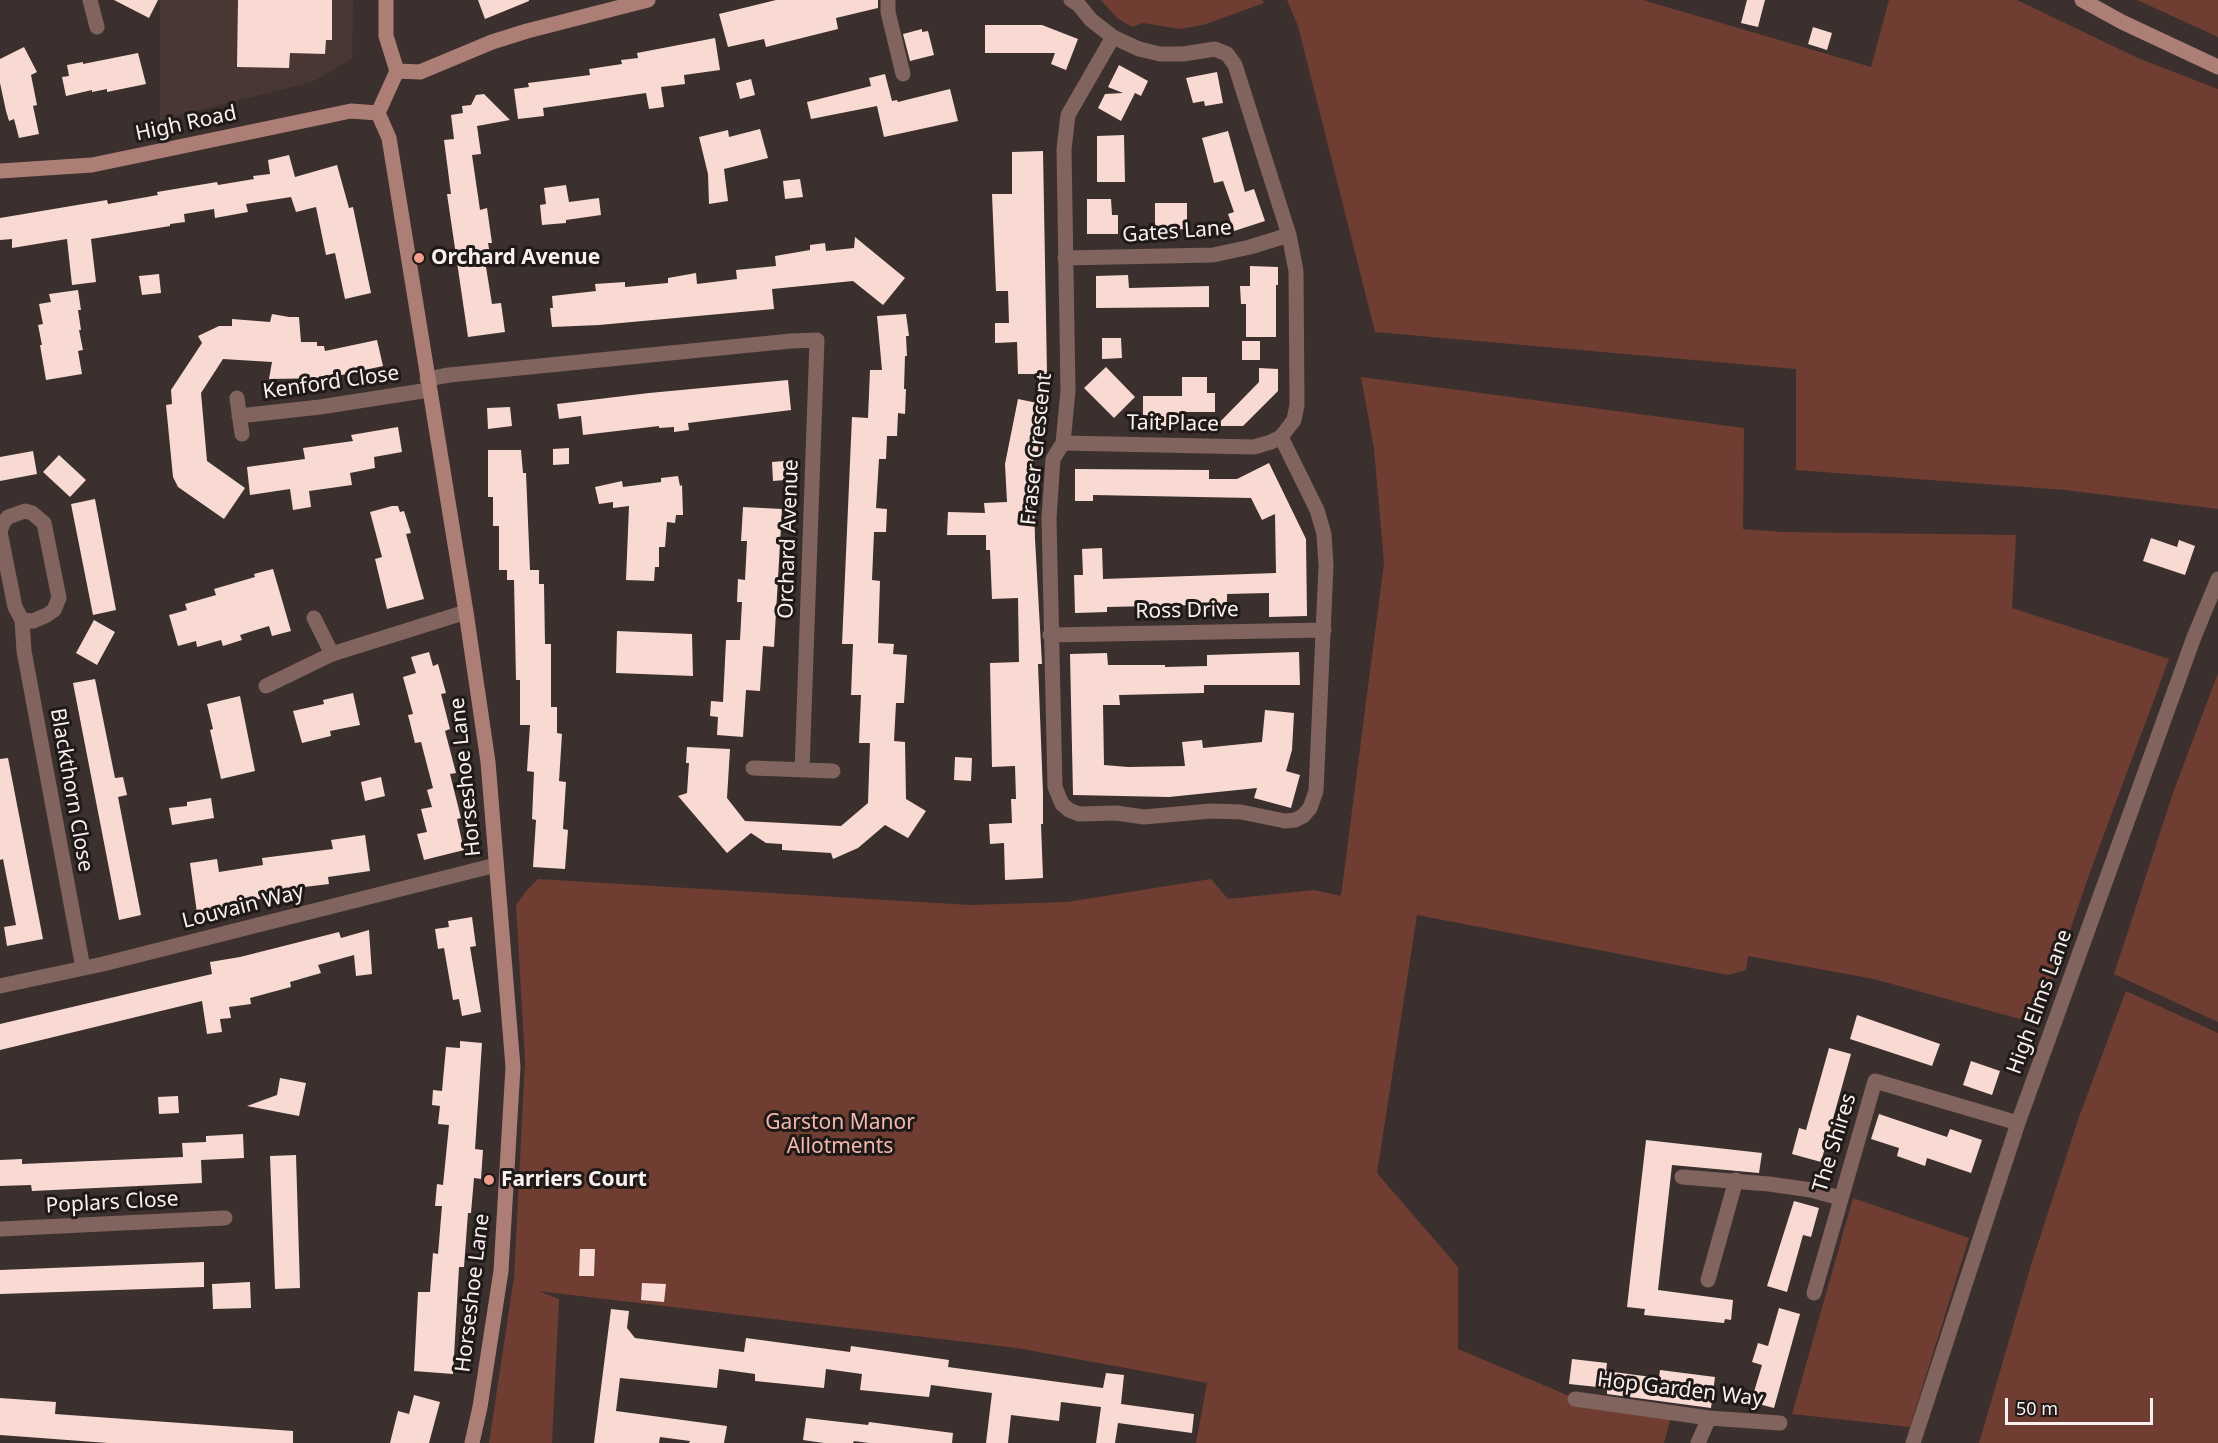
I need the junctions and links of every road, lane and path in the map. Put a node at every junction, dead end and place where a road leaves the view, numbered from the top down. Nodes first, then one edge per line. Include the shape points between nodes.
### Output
1 (90, 0) edge
2 (386, 0) edge
3 (648, 0) edge
4 (888, 0) edge
5 (2082, 0) edge
6 (1076, 2) edge
7 (97, 27) dead end
8 (1113, 37) junction
9 (2218, 67) edge
10 (397, 71) junction
11 (903, 74) dead end
12 (378, 113) junction
13 (0, 171) edge
14 (1289, 235) junction
15 (1065, 258) junction
16 (428, 385) junction
17 (237, 398) dead end
18 (239, 416) junction
19 (242, 434) dead end
20 (1281, 437) junction
21 (1063, 443) junction
22 (2218, 579) edge
23 (466, 612) junction
24 (314, 618) dead end
25 (22, 620) junction
26 (1324, 630) junction
27 (1050, 635) junction
28 (332, 654) junction
29 (266, 686) dead end
30 (753, 768) dead end
31 (802, 770) junction
32 (833, 771) dead end
33 (496, 865) junction
34 (83, 968) junction
35 (0, 986) edge
36 (2018, 1123) junction
37 (1682, 1177) dead end
38 (1736, 1180) junction
39 (1840, 1198) junction
40 (225, 1218) dead end
41 (0, 1229) edge
42 (1708, 1280) dead end
43 (1814, 1293) dead end
44 (1575, 1399) dead end
45 (1709, 1419) junction
46 (1780, 1423) dead end
47 (472, 1443) edge
48 (1698, 1443) edge
49 (1913, 1443) edge

1 - 7 street
2 - 10 street via 386,36
3 - 10 street via 492,42 420,72
4 - 11 street
5 - 9 street
6 - 8 street
8 - 14 street via 1160,54 1215,49 1227,54 1242,81
8 - 15 street, Fraser Crescent via 1068,116
10 - 12 street
12 - 13 street, High Road via 351,111 92,165
12 - 16 street, Horseshoe Lane via 389,138
14 - 15 street, Gates Lane via 1213,255
14 - 20 street via 1296,271 1297,405 1294,420
15 - 21 street, Fraser Crescent via 1068,391
16 - 18 street, Kenford Close via 320,407
16 - 23 street, Horseshoe Lane
16 - 31 street, Orchard Avenue via 449,375 817,340
17 - 18 street, Kenford Close
18 - 19 street, Kenford Close
20 - 21 street, Tait Place via 1254,447
20 - 26 street via 1317,510 1324,534
21 - 27 street, Fraser Crescent via 1053,459 1049,518
22 - 36 street, High Elms Lane
23 - 28 street
23 - 33 street, Horseshoe Lane via 488,762
24 - 28 street
25 - 25 street, Blackthorn Close via 33,621 47,615 59,598 44,523 25,511 8,517 0,532 15,608
25 - 34 street, Blackthorn Close via 24,651
26 - 27 street, Ross Drive
26 - 27 street, Fraser Crescent via 1316,791 1303,816 1285,821 1241,812 1144,817 1079,814 1062,804 1055,787
28 - 29 street
30 - 31 street
31 - 32 street
33 - 34 street, Louvain Way
33 - 47 street, Horseshoe Lane via 513,1067 501,1271
34 - 35 street, Louvain Way
36 - 39 street, The Shires via 1875,1081
36 - 49 street, High Elms Lane
37 - 38 street
38 - 39 street
38 - 42 street
39 - 43 street, The Shires
40 - 41 street, Poplars Close
44 - 45 street, Hop Garden Way
45 - 46 street, Hop Garden Way
45 - 48 street

